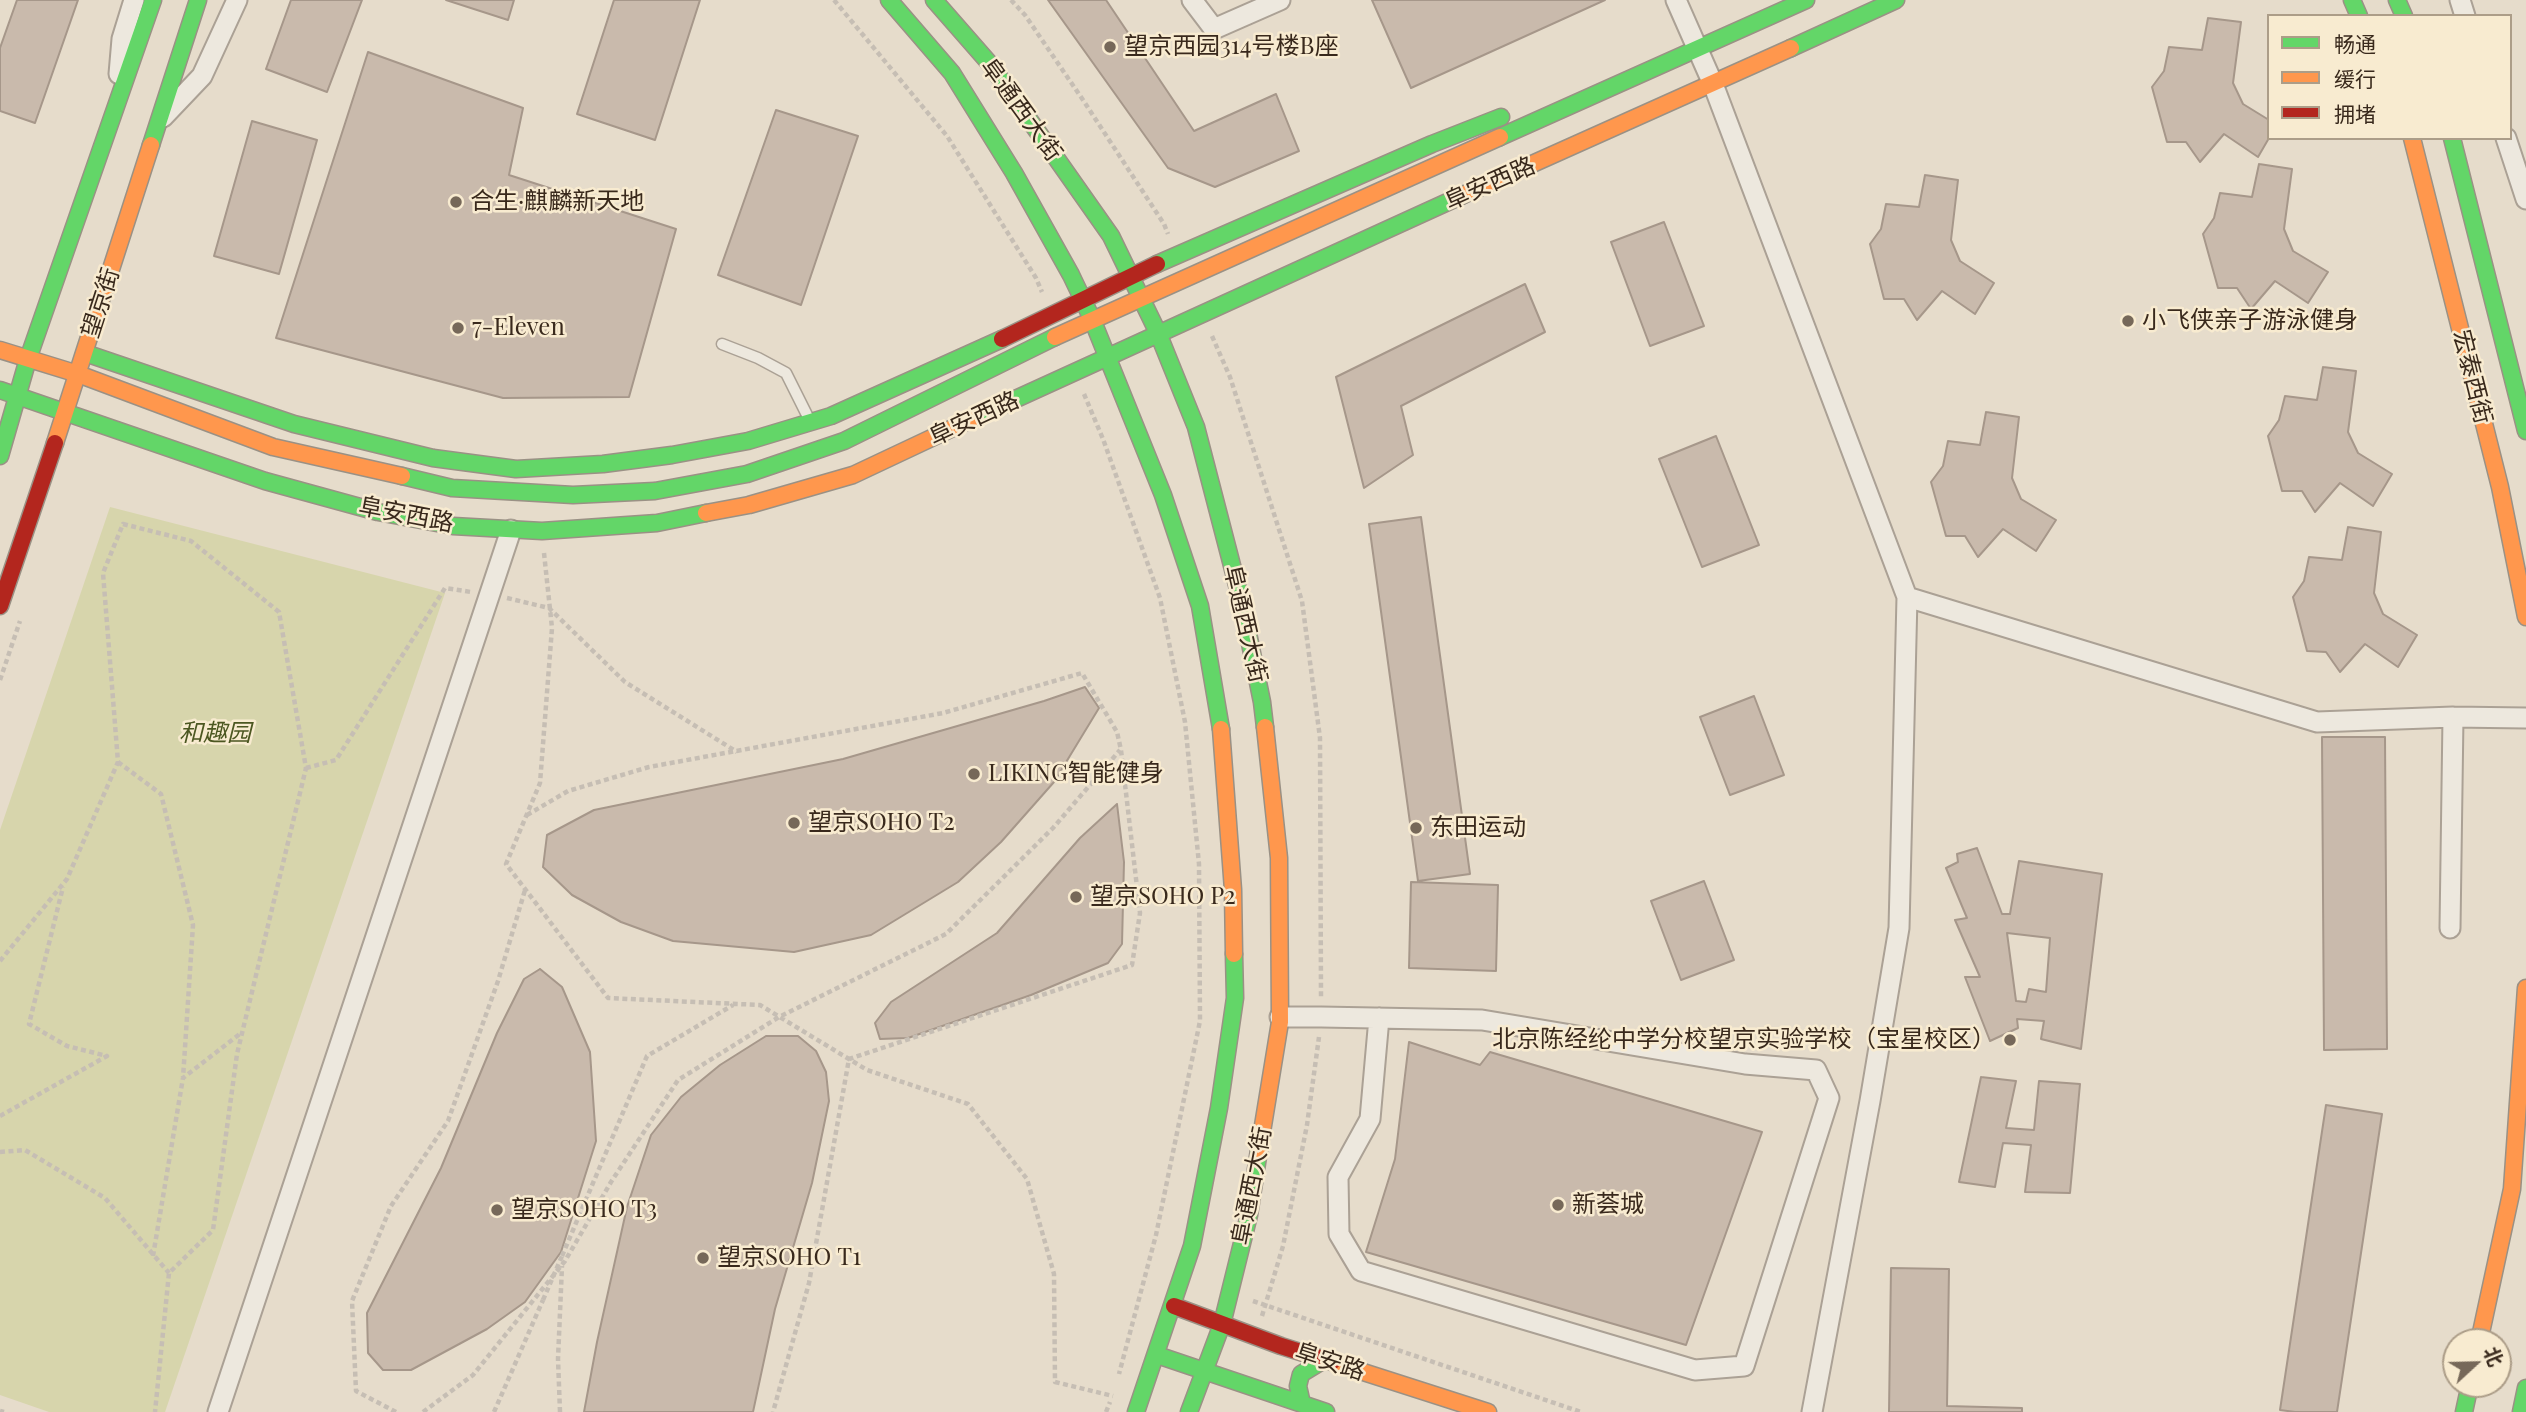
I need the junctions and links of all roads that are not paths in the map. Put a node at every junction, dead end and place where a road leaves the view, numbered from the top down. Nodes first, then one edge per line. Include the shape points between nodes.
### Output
1 (134, 0) edge
2 (153, 0) edge
3 (198, 0) edge
4 (237, 0) edge
5 (889, 0) edge
6 (934, 0) edge
7 (1192, 0) edge
8 (1280, 0) edge
9 (1676, 0) edge
10 (1806, 0) edge
11 (1896, 0) edge
12 (1688, 39) junction
13 (1713, 84) junction
14 (116, 106) junction
15 (1511, 114) dead end
16 (158, 123) junction
17 (2413, 140) edge
18 (2453, 140) edge
19 (2507, 140) edge
20 (2526, 199) edge
21 (1129, 276) junction
22 (1140, 298) junction
23 (1082, 299) junction
24 (1092, 319) junction
25 (1158, 333) junction
26 (722, 344) dead end
27 (0, 349) edge
28 (85, 353) junction
29 (1108, 357) junction
30 (28, 359) junction
31 (78, 374) junction
32 (0, 390) edge
33 (19, 396) junction
34 (65, 411) junction
35 (810, 422) junction
36 (2526, 431) edge
37 (4, 432) edge
38 (0, 456) edge
39 (511, 530) junction
40 (1907, 597) junction
41 (0, 606) edge
42 (2526, 617) edge
43 (2453, 717) junction
44 (2526, 718) edge
45 (2450, 928) dead end
46 (2526, 988) edge
47 (1280, 1017) junction
48 (1379, 1018) junction
49 (1174, 1306) junction
50 (1222, 1324) junction
51 (2482, 1328) edge
52 (1157, 1355) junction
53 (1324, 1360) junction
54 (1205, 1371) junction
55 (2526, 1388) edge
56 (1302, 1404) junction
57 (218, 1412) edge
58 (1136, 1412) edge
59 (1189, 1412) edge
60 (1326, 1412) edge
61 (1488, 1412) edge
62 (1812, 1412) edge
63 (2521, 1412) edge

1 - 14 street via 122,39
2 - 14 main road, 望京街
3 - 16 main road, 望京街
4 - 16 street via 202,76
5 - 23 main road, 阜通西大街 via 952,73 1014,173
6 - 21 main road, 阜通西大街 via 990,64 1111,236
7 - 8 street via 1214,29
9 - 12 street
10 - 12 main road, 阜安西路
11 - 13 main road, 阜安西路
12 - 13 street
12 - 22 main road, 阜安西路
13 - 25 main road, 阜安西路
13 - 40 street
14 - 30 main road, 望京街
15 - 21 main road
16 - 28 main road, 望京街
17 - 42 main road, 宏泰西街 via 2500,486
18 - 36 main road, 宏泰西街
19 - 20 street
21 - 22 main road, 阜通西大街
21 - 23 main road
22 - 24 main road, 阜安西路
22 - 25 main road, 阜通西大街
23 - 24 main road, 阜通西大街
23 - 35 main road
24 - 29 main road, 阜通西大街
24 - 31 main road, 阜安西路 via 844,441 747,474 655,492 573,495 452,488 273,447
25 - 29 main road, 阜安西路
25 - 47 main road, 阜通西大街 via 1196,427 1262,702 1279,858
26 - 35 lane via 786,373
27 - 30 main road, 阜安西路
28 - 31 main road, 望京街
28 - 35 main road via 294,424 433,458 516,468 672,455 748,441
29 - 39 main road, 阜安西路 via 853,475 749,505 657,523
29 - 49 main road, 阜通西大街 via 1163,495 1200,606 1224,747 1235,998 1202,1196
30 - 31 main road, 阜安西路
30 - 33 main road, 望京街
31 - 34 main road, 望京街
32 - 33 main road, 阜安西路
33 - 34 main road, 阜安西路
33 - 37 main road, 望京街
34 - 39 main road, 阜安西路 via 265,481 378,512 453,526
34 - 41 main road, 望京街
37 - 38 main road, 望京街
39 - 57 street
40 - 43 street via 2317,722
40 - 62 street via 1899,928
43 - 44 street
43 - 45 street
46 - 51 main road via 2511,1189
47 - 48 street
47 - 50 main road, 阜通西大街 via 1249,1215
48 - 48 street via 1482,1020 1745,1064 1816,1070 1829,1098 1744,1366 1695,1370 1361,1271 1339,1234 1338,1177 1370,1119
49 - 50 main road, 阜安路
49 - 52 main road, 阜通西大街
50 - 53 main road, 阜安路
50 - 54 main road, 阜通西大街
52 - 54 main road, 阜安路
52 - 58 main road, 阜通西大街
53 - 56 main road via 1301,1374
53 - 61 main road, 阜安路
54 - 56 main road, 阜安路
54 - 59 main road, 阜通西大街
55 - 63 main road
56 - 60 main road, 阜安路

